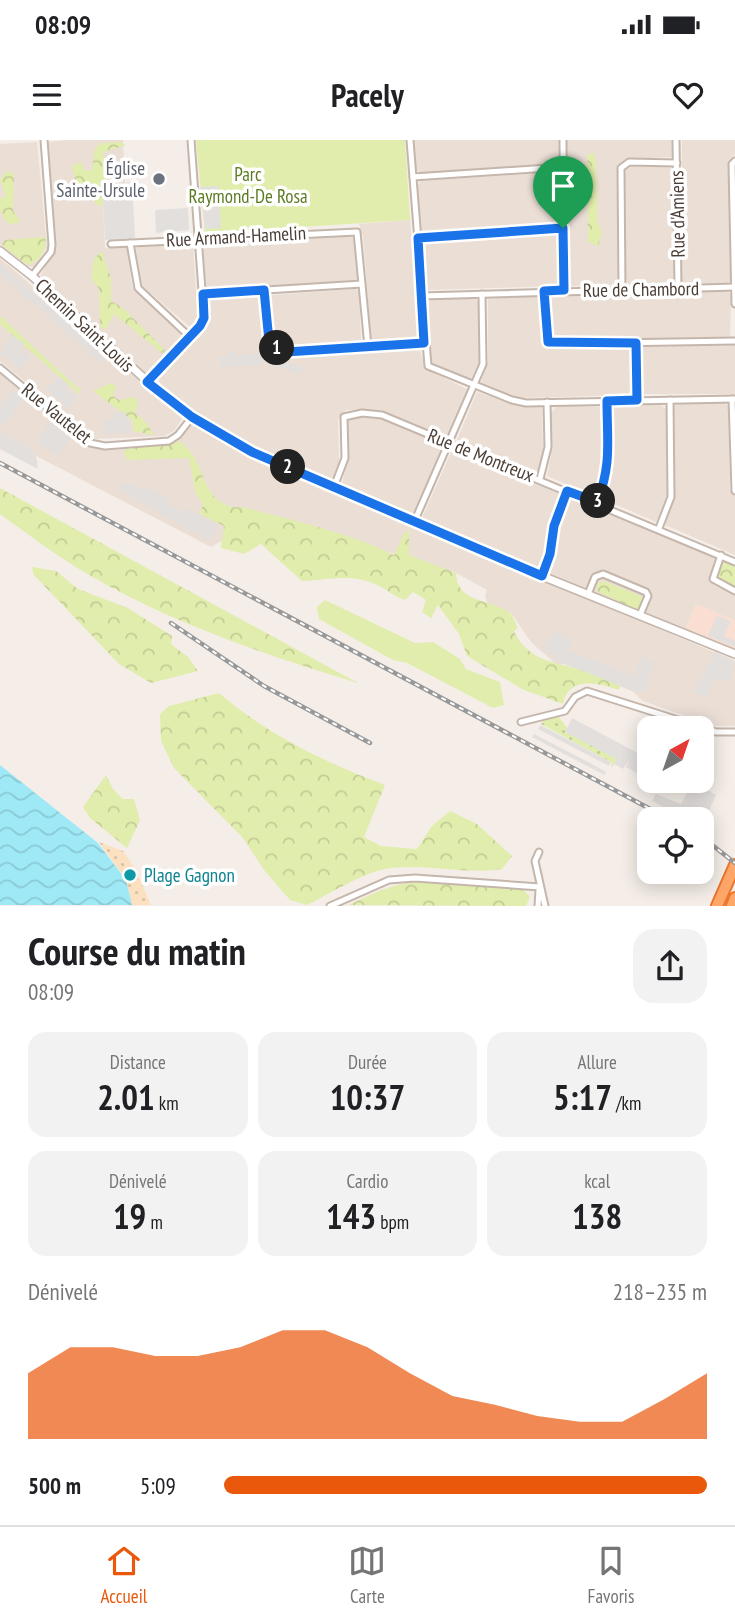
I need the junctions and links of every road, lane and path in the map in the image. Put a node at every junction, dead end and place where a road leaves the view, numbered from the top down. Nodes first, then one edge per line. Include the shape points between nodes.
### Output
1 (44, 140) edge
2 (191, 140) edge
3 (410, 140) edge
4 (563, 140) edge
5 (676, 140) edge
6 (735, 161) edge
7 (677, 163) junction
8 (563, 167) junction
9 (413, 177) junction
10 (563, 228) junction
11 (198, 237) junction
12 (418, 238) junction
13 (130, 243) junction
14 (111, 244) dead end
15 (0, 251) edge
16 (32, 276) junction
17 (362, 284) junction
18 (735, 287) edge
19 (678, 288) junction
20 (264, 290) junction
21 (564, 290) junction
22 (622, 290) junction
23 (544, 291) junction
24 (203, 294) junction
25 (482, 294) junction
26 (421, 296) junction
27 (735, 304) edge
28 (190, 337) junction
29 (735, 341) edge
30 (424, 343) junction
31 (636, 343) junction
32 (368, 347) junction
33 (0, 368) edge
34 (147, 382) junction
35 (474, 385) junction
36 (733, 399) edge
37 (637, 400) junction
38 (670, 400) junction
39 (607, 401) junction
40 (547, 402) junction
41 (192, 417) junction
42 (449, 443) junction
43 (541, 479) junction
44 (334, 487) junction
45 (567, 491) junction
46 (735, 491) edge
47 (597, 502) junction
48 (415, 520) junction
49 (659, 528) junction
50 (721, 555) junction
51 (735, 562) edge
52 (542, 576) junction
53 (735, 591) edge
54 (588, 594) junction
55 (640, 615) junction
56 (735, 654) edge
57 (522, 722) dead end
58 (735, 732) edge
59 (538, 852) dead end
60 (735, 865) edge
61 (540, 887) junction
62 (735, 898) edge
63 (330, 905) edge
64 (538, 905) edge
65 (545, 905) edge
66 (717, 905) edge
67 (732, 905) edge

1 - 16 street via 52,245
2 - 11 street
3 - 9 street
4 - 8 street
5 - 7 street, Rue d'Amiens
6 - 18 street
7 - 19 street, Rue d'Amiens
7 - 22 street via 629,162 621,168
8 - 9 street
8 - 10 street
9 - 12 street
10 - 12 street
10 - 21 street
11 - 13 street, Rue Armand-Hamelin
11 - 17 street, Rue Armand-Hamelin via 352,230 358,234
11 - 24 street
12 - 26 street
13 - 14 street, Rue Armand-Hamelin
13 - 28 street via 138,288
15 - 16 street, Chemin Saint-Louis
16 - 34 street, Chemin Saint-Louis
17 - 20 street
17 - 32 street
18 - 19 street, Rue de Chambord
18 - 27 street
19 - 22 street, Rue de Chambord
20 - 24 street
20 - 32 street via 267,335 280,349
21 - 22 street, Rue de Chambord
21 - 23 street, Rue de Chambord
23 - 25 street, Rue de Chambord
23 - 31 street via 548,342
24 - 28 street via 203,322
25 - 26 street, Rue de Chambord
25 - 35 street via 484,359
26 - 30 street
28 - 34 street
29 - 31 street
30 - 32 street
30 - 35 street via 428,366
31 - 37 street
33 - 41 street, Rue Vautelet via 80,436 99,446 169,441
34 - 41 street, Chemin Saint-Louis
35 - 40 street via 512,400
35 - 42 street
36 - 38 street
36 - 46 street
37 - 38 street
37 - 39 street
38 - 49 street via 671,497
39 - 40 street
39 - 47 street via 608,469
40 - 43 street via 548,447
41 - 44 street, Chemin Saint-Louis via 252,452
42 - 43 street, Rue de Montreux
42 - 44 street, Rue de Montreux via 382,415 347,415 342,421 345,458
42 - 48 street
43 - 45 street, Rue de Montreux
44 - 48 street, Chemin Saint-Louis
45 - 47 street, Rue de Montreux
45 - 52 street
47 - 49 street, Rue de Montreux
48 - 52 street, Chemin Saint-Louis
49 - 50 street, Rue de Montreux
50 - 51 street, Rue de Montreux
50 - 53 street via 713,579
52 - 54 street, Chemin Saint-Louis
54 - 55 street, Chemin Saint-Louis
54 - 55 street via 595,577 603,573 646,592
55 - 56 street, Chemin Saint-Louis
57 - 58 street via 565,711 575,697 587,691 716,732
59 - 61 street via 535,861
60 - 66 highway
61 - 63 street via 389,880
61 - 64 street
61 - 65 street
62 - 67 highway

